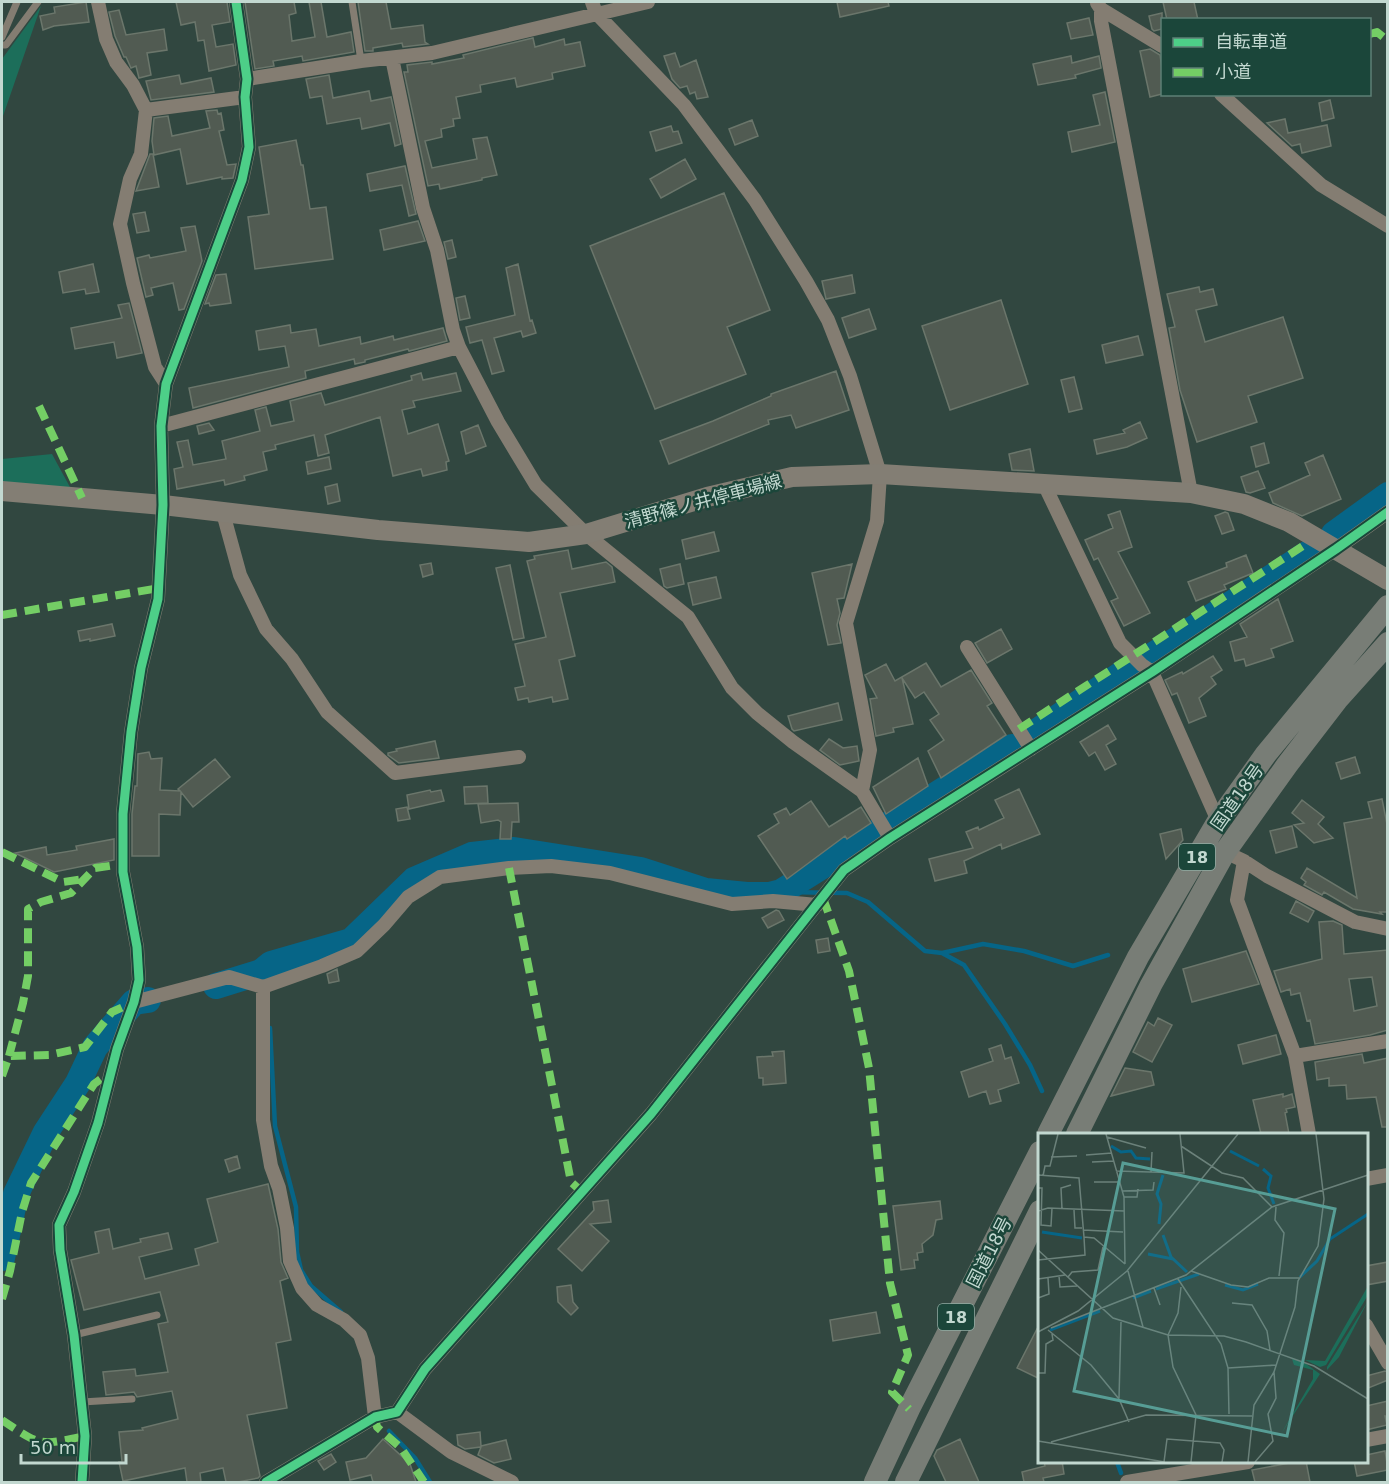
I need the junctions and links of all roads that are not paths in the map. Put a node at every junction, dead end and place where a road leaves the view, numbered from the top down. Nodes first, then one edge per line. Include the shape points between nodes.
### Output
1 (17, 2) edge
2 (38, 2) edge
3 (98, 2) edge
4 (236, 2) edge
5 (352, 2) edge
6 (648, 2) edge
7 (1098, 5) edge
8 (594, 7) edge
9 (2, 38) edge
10 (2, 45) edge
11 (1161, 45) edge
12 (392, 58) junction
13 (361, 61) junction
14 (247, 79) junction
15 (1223, 96) edge
16 (245, 97) junction
17 (146, 110) junction
18 (1388, 226) edge
19 (459, 347) junction
20 (166, 384) junction
21 (161, 426) junction
22 (880, 474) junction
23 (1044, 484) junction
24 (2, 491) edge
25 (1191, 493) junction
26 (162, 505) junction
27 (1388, 512) edge
28 (223, 513) junction
29 (586, 534) junction
30 (1336, 549) junction
31 (1388, 580) edge
32 (1388, 606) edge
33 (1388, 644) edge
34 (967, 647) dead end
35 (1143, 665) junction
36 (1031, 748) junction
37 (519, 757) dead end
38 (862, 791) junction
39 (1218, 821) junction
40 (886, 832) junction
41 (1235, 857) junction
42 (821, 900) junction
43 (1388, 929) edge
44 (263, 987) junction
45 (134, 1002) junction
46 (1388, 1041) edge
47 (1294, 1056) junction
48 (1049, 1133) edge
49 (1077, 1133) edge
50 (1309, 1133) edge
51 (1038, 1156) edge
52 (1388, 1175) edge
53 (1368, 1179) edge
54 (1038, 1215) edge
55 (157, 1315) dead end
56 (1368, 1328) edge
57 (74, 1335) junction
58 (1388, 1363) edge
59 (132, 1399) dead end
60 (82, 1402) junction
61 (397, 1412) junction
62 (375, 1418) junction
63 (1388, 1436) edge
64 (1368, 1440) edge
65 (1242, 1463) edge
66 (1202, 1476) edge
67 (82, 1482) edge
68 (266, 1482) edge
69 (512, 1482) edge
70 (875, 1482) edge
71 (906, 1482) edge
72 (1126, 1482) edge

1 - 9 lane
2 - 10 lane via 6,45
3 - 17 street via 106,39
4 - 14 street
5 - 13 lane
6 - 8 street
7 - 11 street
7 - 25 street
8 - 12 street via 432,53
8 - 22 street via 684,105 755,200 806,281 828,320 850,376
12 - 13 street
12 - 19 street via 423,208 437,250
13 - 14 street
14 - 16 street
15 - 18 street via 1321,185
16 - 17 street
16 - 20 street via 249,147 242,180
17 - 20 street via 141,154 130,179 120,224 155,367
19 - 21 street
19 - 29 street via 536,485
20 - 21 street
21 - 26 street
22 - 23 main road, 清野篠ノ井停車場線
22 - 29 main road, 清野篠ノ井停車場線 via 792,477 707,497
22 - 38 street via 877,521 846,624 870,750
23 - 25 main road, 清野篠ノ井停車場線
23 - 35 street via 1120,643
24 - 26 main road, 清野篠ノ井停車場線
25 - 30 main road, 清野篠ノ井停車場線 via 1244,504 1289,522
26 - 28 main road, 清野篠ノ井停車場線
26 - 45 street via 158,599 141,668 123,814 123,872 139,980
27 - 30 street
28 - 29 main road, 清野篠ノ井停車場線 via 529,542
28 - 37 street via 240,575 266,629 292,659 327,712 395,773
29 - 38 street via 688,617 732,688 758,713
30 - 31 main road, 清野篠ノ井停車場線
30 - 35 street
32 - 39 highway, 国道18号 / 18 via 1266,754
33 - 41 highway, 国道18号 / 18 via 1337,700 1287,765
34 - 36 street
35 - 36 street
35 - 39 street
36 - 40 street
38 - 40 street
39 - 48 highway, 国道18号 / 18 via 1138,957
40 - 42 street via 844,870
41 - 43 street via 1355,922
41 - 47 street via 1237,900
41 - 49 highway, 国道18号 / 18 via 1151,984
42 - 44 street via 732,904 610,873 551,866 440,877 408,897 357,951
42 - 61 street via 651,1114 425,1369
44 - 45 street via 228,977
44 - 62 street via 263,1120 281,1198 290,1262 302,1288 317,1305 344,1320 360,1335 368,1358
45 - 57 street via 78,1182 59,1225
46 - 47 street
47 - 50 street
51 - 70 highway, 国道18号 / 18
52 - 53 street
54 - 71 highway, 国道18号 / 18
55 - 57 lane
56 - 58 street
57 - 60 street
59 - 60 lane
60 - 67 street via 86,1436
61 - 62 street
61 - 69 street via 451,1452
62 - 68 street
63 - 64 street
65 - 66 street
66 - 72 street

